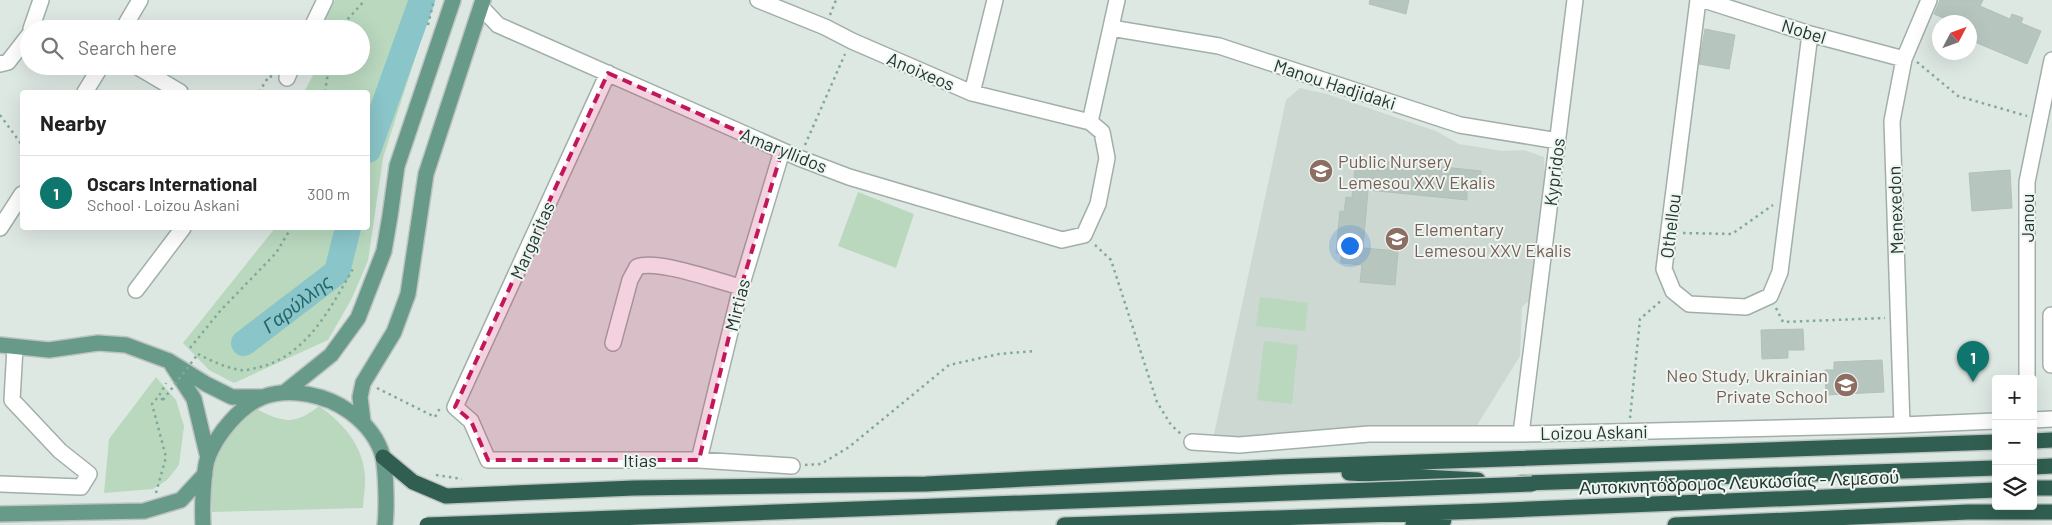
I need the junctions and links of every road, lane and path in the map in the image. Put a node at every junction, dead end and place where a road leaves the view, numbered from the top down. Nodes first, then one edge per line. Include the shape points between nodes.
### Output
1 (41, 0) edge
2 (140, 0) edge
3 (325, 0) edge
4 (364, 0) edge
5 (453, 0) edge
6 (758, 0) edge
7 (995, 0) edge
8 (1117, 0) edge
9 (1575, 0) edge
10 (1698, 0) edge
11 (1704, 0) edge
12 (1929, 0) edge
13 (482, 4) edge
14 (34, 20) edge
15 (128, 20) edge
16 (315, 20) edge
17 (347, 20) edge
18 (495, 23) junction
19 (1112, 28) junction
20 (472, 31) junction
21 (1810, 34) junction
22 (852, 41) junction
23 (20, 47) edge
24 (1906, 56) junction
25 (2052, 60) edge
26 (0, 64) edge
27 (608, 73) junction
28 (95, 75) edge
29 (151, 75) edge
30 (328, 75) edge
31 (268, 76) dead end
32 (86, 90) edge
33 (177, 90) edge
34 (260, 90) edge
35 (325, 90) edge
36 (972, 93) junction
37 (0, 115) edge
38 (2040, 120) junction
39 (1090, 122) junction
40 (1558, 141) junction
41 (20, 142) edge
42 (782, 151) junction
43 (799, 158) junction
44 (1790, 194) junction
45 (20, 197) edge
46 (0, 228) edge
47 (181, 230) edge
48 (290, 230) edge
49 (1669, 233) junction
50 (1084, 236) junction
51 (354, 267) dead end
52 (740, 287) junction
53 (136, 290) dead end
54 (1674, 291) junction
55 (1770, 296) junction
56 (2051, 315) edge
57 (1899, 318) junction
58 (613, 343) dead end
59 (8, 346) edge
60 (190, 348) dead end
61 (1035, 351) dead end
62 (169, 361) junction
63 (2052, 366) edge
64 (2026, 372) edge
65 (167, 382) dead end
66 (375, 387) dead end
67 (285, 392) junction
68 (159, 396) junction
69 (263, 397) junction
70 (440, 408) dead end
71 (2052, 419) edge
72 (2037, 420) edge
73 (1992, 421) edge
74 (363, 422) junction
75 (1902, 426) junction
76 (1628, 432) junction
77 (1521, 434) junction
78 (2052, 440) edge
79 (2037, 441) edge
80 (1192, 442) joint
81 (1992, 442) edge
82 (383, 457) junction
83 (208, 458) junction
84 (488, 460) joint
85 (699, 460) junction
86 (792, 466) joint
87 (2037, 466) edge
88 (2052, 466) edge
89 (1275, 467) junction
90 (1992, 468) edge
91 (205, 474) junction
92 (0, 484) edge
93 (1532, 484) junction
94 (2037, 488) edge
95 (2052, 488) edge
96 (1992, 490) edge
97 (156, 494) dead end
98 (1484, 511) junction
99 (2052, 512) edge
100 (0, 514) edge
101 (203, 525) edge
102 (385, 525) edge
103 (427, 525) edge
104 (1064, 525) edge
105 (1413, 525) edge
106 (1675, 525) edge

1 - 14 street
2 - 15 street
3 - 16 street
4 - 17 path
5 - 67 main road via 397,166 384,251 358,318 331,355
6 - 22 street, Anoixeos
7 - 36 street
8 - 19 street
9 - 40 street, Kypridos
10 - 49 street, Othellou
11 - 21 street, Nobel
12 - 24 street, Menexedon
13 - 18 street, Amaryllidos
13 - 20 main road
18 - 20 street
18 - 27 street, Amaryllidos
19 - 39 street
19 - 40 street, Manou Hadjidaki via 1219,46 1460,125
20 - 74 main road via 426,174 408,294 394,332 363,383 360,397
21 - 24 street, Nobel
21 - 44 street
22 - 36 street, Anoixeos
22 - 43 path
23 - 26 street via 8,62
24 - 38 path via 1958,96
24 - 57 street, Menexedon via 1892,121
25 - 38 street, Janou
27 - 42 street, Amaryllidos
27 - 84 street, Margaritas via 456,407 471,421
28 - 32 street
29 - 33 street
30 - 35 path
31 - 34 path
36 - 39 street, Anoixeos
37 - 41 path
38 - 64 street, Janou via 2027,182
39 - 50 street via 1102,132 1107,158 1098,204
40 - 77 street, Kypridos
42 - 43 street, Amaryllidos
42 - 52 street, Mirtias
43 - 50 street, Amaryllidos via 849,177 1062,240
44 - 49 path via 1732,234
44 - 55 street via 1780,272
45 - 46 street
47 - 53 street
48 - 60 path via 276,253 221,310
49 - 54 street, Othellou via 1664,269
50 - 80 path via 1111,260 1157,402 1171,425
51 - 68 path, bridge via 307,340 292,352 270,365 243,371 198,354 164,400
52 - 58 street via 665,267 646,264 637,267 630,280
52 - 85 street, Mirtias
54 - 55 street via 1689,304 1746,307
54 - 76 path via 1640,319
55 - 57 path via 1783,322
56 - 63 street
57 - 75 street, Menexedon
59 - 62 main road via 49,350 98,343 126,345
59 - 92 street via 12,400 60,451 88,474 81,487
61 - 86 path via 999,354 949,365 849,447 821,464
62 - 69 main road via 232,397
62 - 83 main road via 194,399
63 - 64 street
65 - 68 path
66 - 70 path via 436,416
67 - 69 main road
67 - 74 main road via 339,403
68 - 97 path via 152,404 166,457
69 - 83 main road via 239,412 220,435
71 - 72 street
73 - 75 street, Loizou Askani
74 - 82 main road
75 - 76 street, Loizou Askani
76 - 77 street, Loizou Askani
77 - 80 street, Loizou Askani via 1369,434 1238,445
78 - 79 highway
81 - 89 highway
82 - 89 highway via 413,482 446,496 634,488 926,484
82 - 102 main road
83 - 91 main road
84 - 85 street, Itias
85 - 86 street, Itias
87 - 88 highway
89 - 93 highway
90 - 93 highway, Αυτοκινητόδρομος Λευκωσίας - Λεμεσού
91 - 100 main road via 180,500 144,511
91 - 101 main road
93 - 103 highway, bridge
94 - 95 highway
96 - 98 highway, Αυτοκινητόδρομος Λευκωσίας - Λεμεσού
98 - 104 highway
98 - 105 highway
99 - 106 highway via 1968,512

